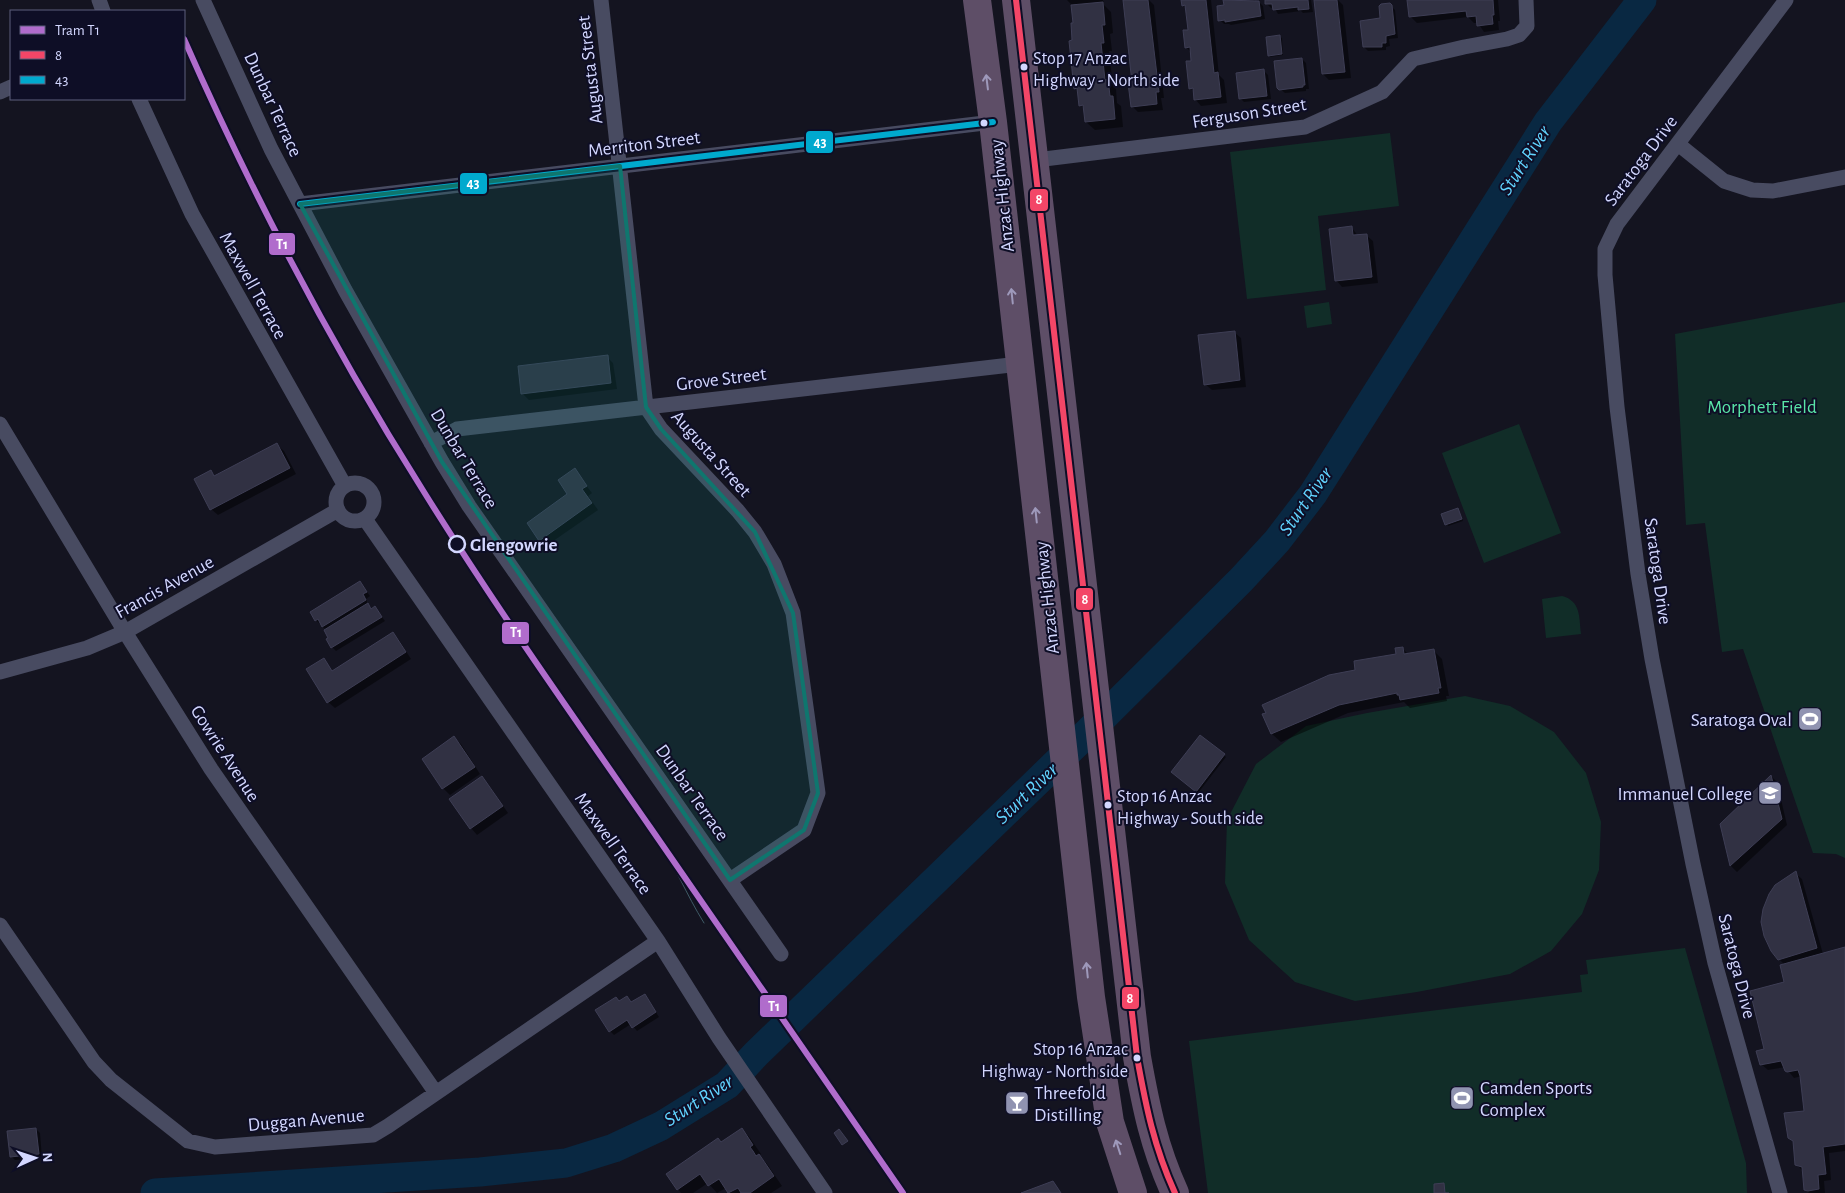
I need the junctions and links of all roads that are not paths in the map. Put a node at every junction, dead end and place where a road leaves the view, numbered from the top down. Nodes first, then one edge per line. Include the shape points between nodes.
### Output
1 (203, 0) edge
2 (600, 0) edge
3 (977, 0) edge
4 (1016, 0) edge
5 (1526, 0) edge
6 (1786, 0) edge
7 (139, 100) edge
8 (993, 122) junction
9 (1678, 144) junction
10 (1036, 160) junction
11 (620, 166) junction
12 (1845, 178) edge
13 (300, 204) junction
14 (1047, 266) junction
15 (1019, 364) junction
16 (1059, 376) junction
17 (1024, 402) junction
18 (646, 407) junction
19 (0, 424) edge
20 (431, 443) junction
21 (345, 486) junction
22 (338, 510) junction
23 (364, 519) junction
24 (125, 632) junction
25 (0, 672) edge
26 (730, 880) junction
27 (0, 925) edge
28 (658, 941) junction
29 (781, 954) dead end
30 (1129, 991) junction
31 (1091, 997) junction
32 (436, 1093) junction
33 (825, 1193) edge
34 (1133, 1193) edge
35 (1175, 1193) edge
36 (1780, 1193) edge

1 - 13 street, Dunbar Terrace
2 - 11 street, Augusta Street
8 -> 3 highway, Anzac Highway
4 - 10 highway, Anzac Highway
5 - 10 street, Ferguson Street via 1527,26 1519,35 1413,59 1382,92 1305,127
6 - 9 street, Saratoga Drive
7 - 21 street, Maxwell Terrace via 192,214
8 - 11 street, Merriton Street
15 -> 8 highway, Anzac Highway
9 - 12 street via 1724,181 1752,190 1773,191
9 - 36 street, Saratoga Drive via 1617,224 1605,249 1614,379 1641,593 1692,864 1715,963
10 - 14 highway, Anzac Highway
11 - 13 street, Merriton Street
11 - 18 street, Augusta Street
13 - 20 street, Dunbar Terrace
14 - 15 highway via 1038,301 1042,346 1038,353
14 - 16 highway, Anzac Highway
15 - 17 highway, Anzac Highway
15 - 18 street, Grove Street
16 - 17 highway via 1039,386
16 - 30 highway, Anzac Highway
31 -> 17 highway, Anzac Highway
18 - 20 street, Grove Street via 457,429
18 - 26 street, Augusta Street via 661,429 755,532 774,564 793,613 818,793 804,830
19 - 24 street, Gowrie Avenue
20 - 26 street, Dunbar Terrace via 469,506
21 - 22 street via 336,499
21 - 23 street via 359,484 371,491 374,505
22 - 23 street via 350,521
22 - 24 street, Francis Avenue
23 - 28 street, Maxwell Terrace
24 - 25 street, Francis Avenue via 87,648
24 - 32 street, Gowrie Avenue via 211,769
26 - 29 street, Dunbar Terrace
27 - 32 street, Duggan Avenue via 94,1062 111,1080 188,1140 215,1147 373,1135
28 - 32 street, Duggan Avenue
28 - 33 street, Maxwell Terrace
30 - 31 highway
30 - 35 highway, Anzac Highway via 1148,1118
34 -> 31 highway, Anzac Highway via 1110,1122

